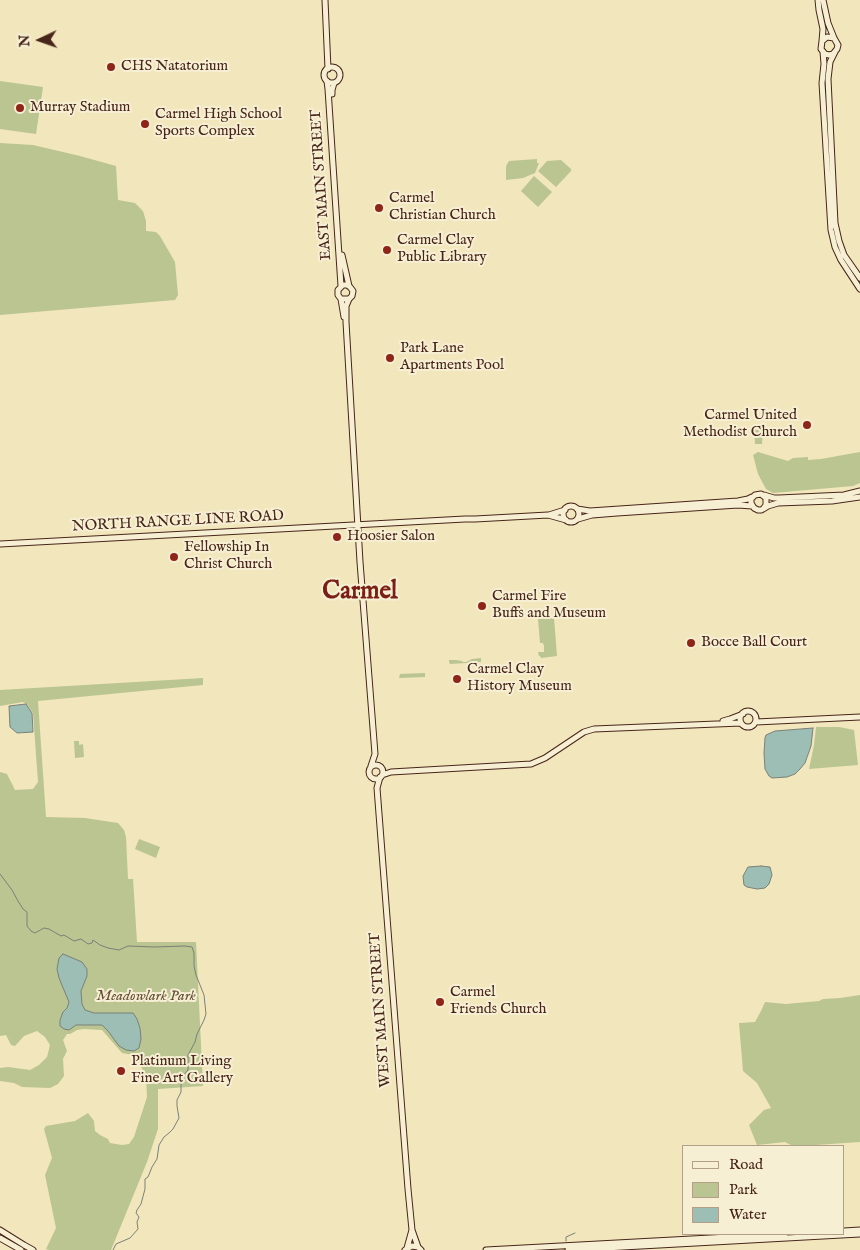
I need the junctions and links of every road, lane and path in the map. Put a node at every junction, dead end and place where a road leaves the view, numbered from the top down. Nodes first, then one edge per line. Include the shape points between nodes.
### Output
1 (325, 0) edge
2 (818, 0) edge
3 (823, 0) edge
4 (834, 38) junction
5 (822, 40) junction
6 (328, 52) junction
7 (823, 52) junction
8 (835, 52) junction
9 (335, 68) junction
10 (328, 69) junction
11 (327, 81) junction
12 (334, 83) junction
13 (860, 278) edge
14 (341, 286) junction
15 (349, 286) junction
16 (860, 289) edge
17 (341, 299) junction
18 (348, 299) junction
19 (346, 322) junction
20 (860, 491) edge
21 (764, 495) junction
22 (752, 497) junction
23 (860, 498) edge
24 (752, 506) junction
25 (577, 509) junction
26 (763, 509) junction
27 (564, 510) junction
28 (548, 516) junction
29 (578, 519) junction
30 (566, 520) junction
31 (358, 524) junction
32 (0, 544) edge
33 (742, 714) junction
34 (860, 717) edge
35 (756, 720) junction
36 (710, 723) junction
37 (741, 723) junction
38 (375, 755) junction
39 (372, 766) junction
40 (380, 766) junction
41 (391, 772) junction
42 (371, 776) junction
43 (381, 776) junction
44 (377, 788) junction
45 (0, 1230) edge
46 (412, 1230) junction
47 (845, 1230) edge
48 (860, 1230) edge
49 (860, 1234) edge
50 (766, 1235) edge
51 (842, 1235) edge
52 (845, 1235) edge
53 (0, 1238) edge
54 (419, 1248) edge
55 (406, 1249) edge
56 (20, 1250) edge
57 (33, 1250) edge
58 (486, 1250) edge
59 (568, 1250) edge

1 - 6 main road
2 - 5 main road via 824,29
3 - 4 main road
4 - 5 main road
4 - 8 main road via 838,45
5 - 7 main road
6 - 9 main road
6 - 10 main road
7 - 8 main road via 829,55
7 - 16 main road via 831,230 841,260
8 - 13 main road via 828,78 835,223 844,255
9 - 10 main road
9 - 12 main road via 340,75
10 - 11 main road via 324,75
11 - 12 main road
11 - 14 main road, EAST MAIN STREET
12 - 15 main road, EAST MAIN STREET via 342,260
14 - 15 main road
14 - 17 main road via 338,292
15 - 18 main road via 353,293
17 - 18 main road
17 - 19 main road
18 - 19 main road
19 - 31 main road
20 - 21 main road via 779,498
21 - 22 main road
21 - 26 main road via 767,503
22 - 24 main road
22 - 25 main road via 738,501 590,511
23 - 26 main road via 781,502
24 - 26 main road
24 - 29 main road via 617,513
25 - 27 main road via 572,506
25 - 29 main road
27 - 28 main road
27 - 30 main road
28 - 30 main road
28 - 31 main road, NORTH RANGE LINE ROAD
29 - 30 main road via 573,522
31 - 32 main road, NORTH RANGE LINE ROAD
31 - 38 main road
33 - 35 main road via 750,712
33 - 36 main road via 730,720
33 - 37 main road
34 - 35 main road
35 - 37 main road via 749,727
36 - 37 main road
36 - 41 main road via 594,729 536,763 525,765
38 - 39 main road
38 - 40 main road
39 - 40 main road
39 - 42 main road
40 - 41 main road
40 - 43 main road
41 - 43 main road
42 - 43 main road
42 - 44 main road, WEST MAIN STREET
43 - 44 main road, WEST MAIN STREET
44 - 46 main road, WEST MAIN STREET
45 - 57 main road
46 - 54 main road, WEST MAIN STREET
46 - 55 main road, WEST MAIN STREET
47 - 48 main road
49 - 52 main road
50 - 58 main road
51 - 59 main road
53 - 56 main road
54 - 55 main road via 412,1246

